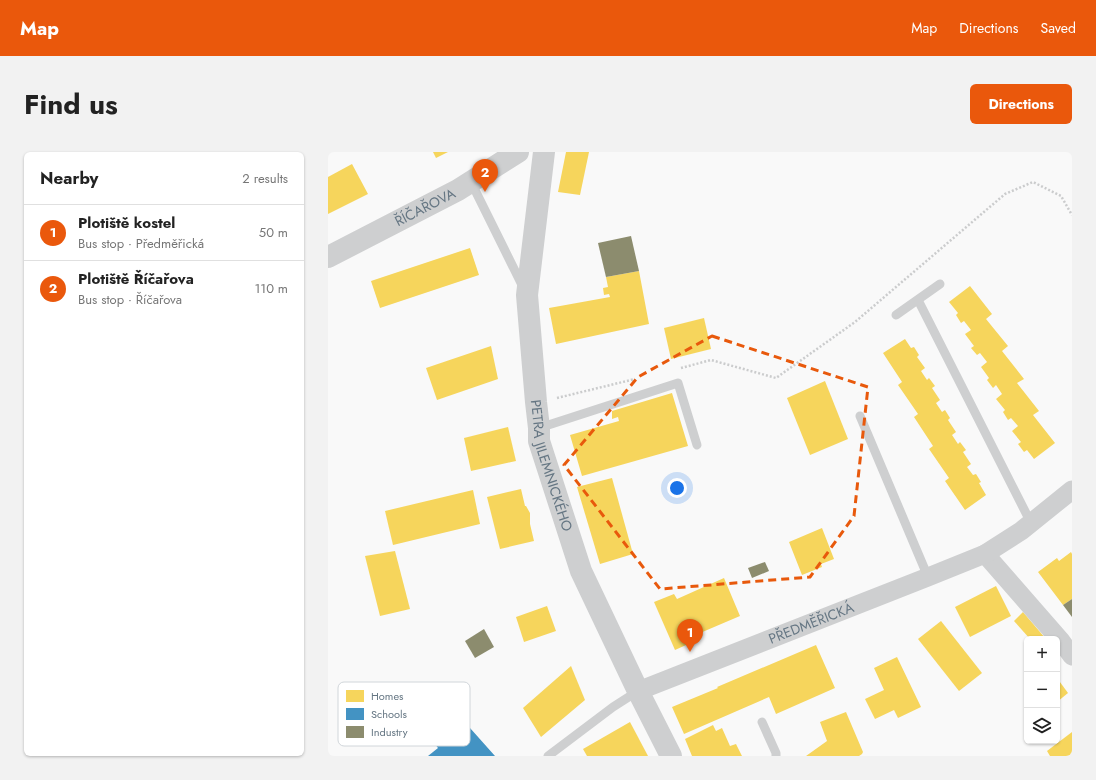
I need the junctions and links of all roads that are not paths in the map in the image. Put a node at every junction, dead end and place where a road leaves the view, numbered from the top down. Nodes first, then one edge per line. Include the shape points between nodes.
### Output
1 (518, 152) edge
2 (544, 152) edge
3 (470, 182) junction
4 (328, 256) edge
5 (940, 284) dead end
6 (527, 295) junction
7 (918, 300) junction
8 (896, 315) dead end
9 (860, 416) dead end
10 (539, 428) junction
11 (698, 445) dead end
12 (1072, 490) edge
13 (1031, 523) junction
14 (985, 554) junction
15 (928, 577) junction
16 (1072, 656) edge
17 (638, 691) junction
18 (762, 722) dead end
19 (548, 756) edge
20 (671, 756) edge
21 (776, 756) edge

1 - 3 street, ŘÍČAŘOVA
2 - 6 street, PETRA JILEMNICKÉHO
3 - 4 street, ŘÍČAŘOVA
3 - 6 lane
5 - 7 lane
6 - 10 street, PETRA JILEMNICKÉHO
7 - 8 lane
7 - 13 lane
9 - 15 lane
10 - 11 lane via 678,383
10 - 17 street, PETRA JILEMNICKÉHO via 539,441 581,571
12 - 13 street, PŘEDMĚŘICKÁ
13 - 14 street, PŘEDMĚŘICKÁ
14 - 15 street, PŘEDMĚŘICKÁ
14 - 16 street
15 - 17 street, PŘEDMĚŘICKÁ
17 - 19 lane
17 - 20 street, PETRA JILEMNICKÉHO
18 - 21 lane

